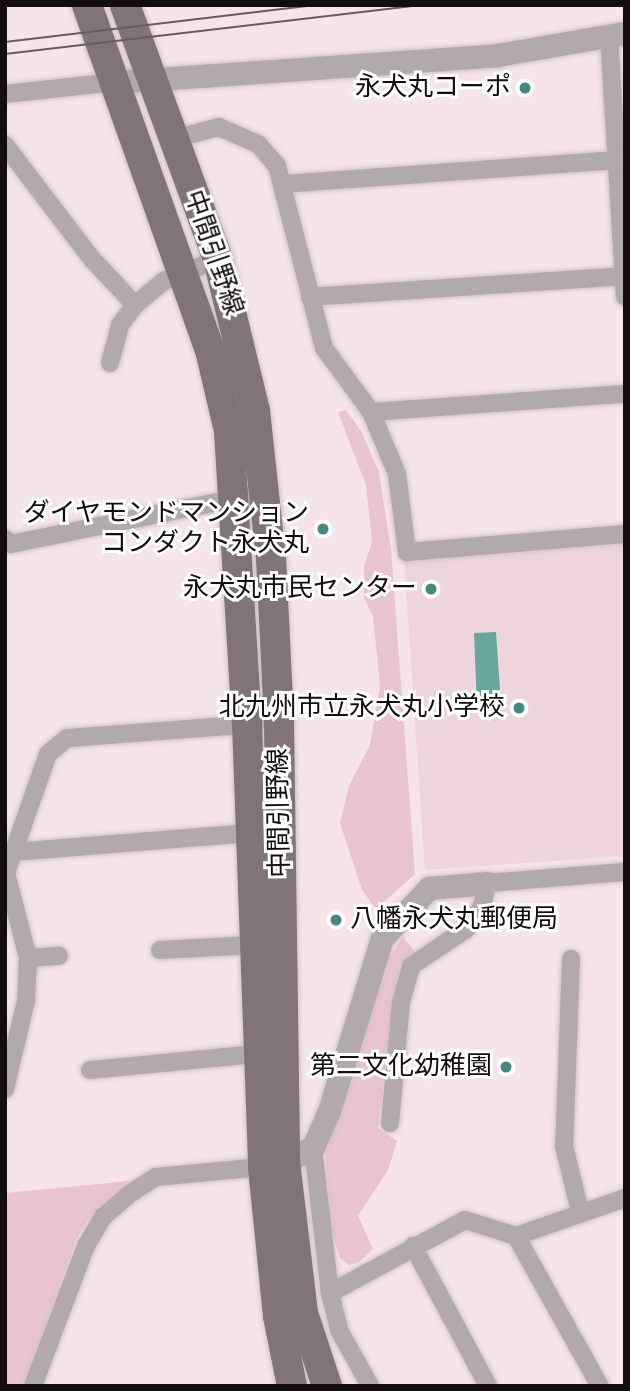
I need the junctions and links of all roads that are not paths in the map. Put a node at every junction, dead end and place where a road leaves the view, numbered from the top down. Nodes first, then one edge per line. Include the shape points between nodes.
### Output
1 (87, 5) edge
2 (125, 5) edge
3 (617, 34) edge
4 (151, 79) junction
5 (115, 82) junction
6 (5, 94) edge
7 (173, 139) junction
8 (5, 145) edge
9 (615, 160) junction
10 (283, 184) junction
11 (218, 258) junction
12 (183, 270) junction
13 (624, 276) edge
14 (310, 297) junction
15 (625, 298) edge
16 (135, 305) junction
17 (110, 363) dead end
18 (625, 394) edge
19 (371, 412) junction
20 (266, 492) junction
21 (235, 496) junction
22 (625, 534) edge
23 (5, 539) edge
24 (279, 723) junction
25 (247, 724) junction
26 (250, 833) junction
27 (13, 852) junction
28 (625, 872) edge
29 (488, 883) junction
30 (254, 946) junction
31 (160, 950) dead end
32 (59, 956) dead end
33 (28, 958) junction
34 (570, 959) dead end
35 (257, 1054) junction
36 (90, 1070) dead end
37 (5, 1089) edge
38 (390, 1123) dead end
39 (313, 1146) junction
40 (274, 1166) junction
41 (623, 1203) edge
42 (580, 1211) junction
43 (516, 1236) junction
44 (413, 1246) junction
45 (330, 1293) junction
46 (33, 1386) edge
47 (292, 1386) edge
48 (327, 1386) edge
49 (370, 1386) edge
50 (488, 1386) edge
51 (600, 1386) edge

1 - 5 main road, 中間引野線
2 - 4 main road, 中間引野線
3 - 4 street via 497,55
3 - 9 street
4 - 5 street
4 - 7 main road, 中間引野線
5 - 6 street
5 - 12 main road, 中間引野線
7 - 10 street via 219,127 258,144 277,166
7 - 11 main road, 中間引野線
8 - 16 street via 92,259
9 - 10 street
9 - 13 street
10 - 14 street
11 - 12 street
11 - 20 main road, 中間引野線 via 239,332
12 - 16 street
12 - 21 main road, 中間引野線 via 211,354 229,431
13 - 14 street
13 - 15 street
14 - 19 street via 324,348
16 - 17 street via 120,325
18 - 19 street
19 - 22 street via 397,474 407,552
20 - 21 street
20 - 24 main road, 中間引野線
21 - 23 street via 11,544
21 - 25 main road, 中間引野線
24 - 25 street
24 - 40 main road, 中間引野線
25 - 26 main road, 中間引野線
25 - 27 street via 67,737 48,754
26 - 27 street
26 - 30 main road, 中間引野線
27 - 33 street via 6,873
28 - 29 street
29 - 38 street via 482,907 466,929 411,966 401,1002
29 - 39 street via 429,888 382,938 329,1111
30 - 31 street
30 - 35 main road, 中間引野線
32 - 33 street
33 - 37 street via 26,1001
34 - 42 street via 564,1146
35 - 36 street
35 - 40 main road, 中間引野線
39 - 40 street
39 - 45 street
40 - 46 street via 156,1177 103,1217 86,1246
40 - 47 main road, 中間引野線 via 278,1316
40 - 48 main road, 中間引野線 via 303,1312
41 - 42 street
42 - 43 street
43 - 44 street via 464,1220
43 - 51 street via 529,1250
44 - 45 street
44 - 50 street
45 - 49 street via 339,1330

